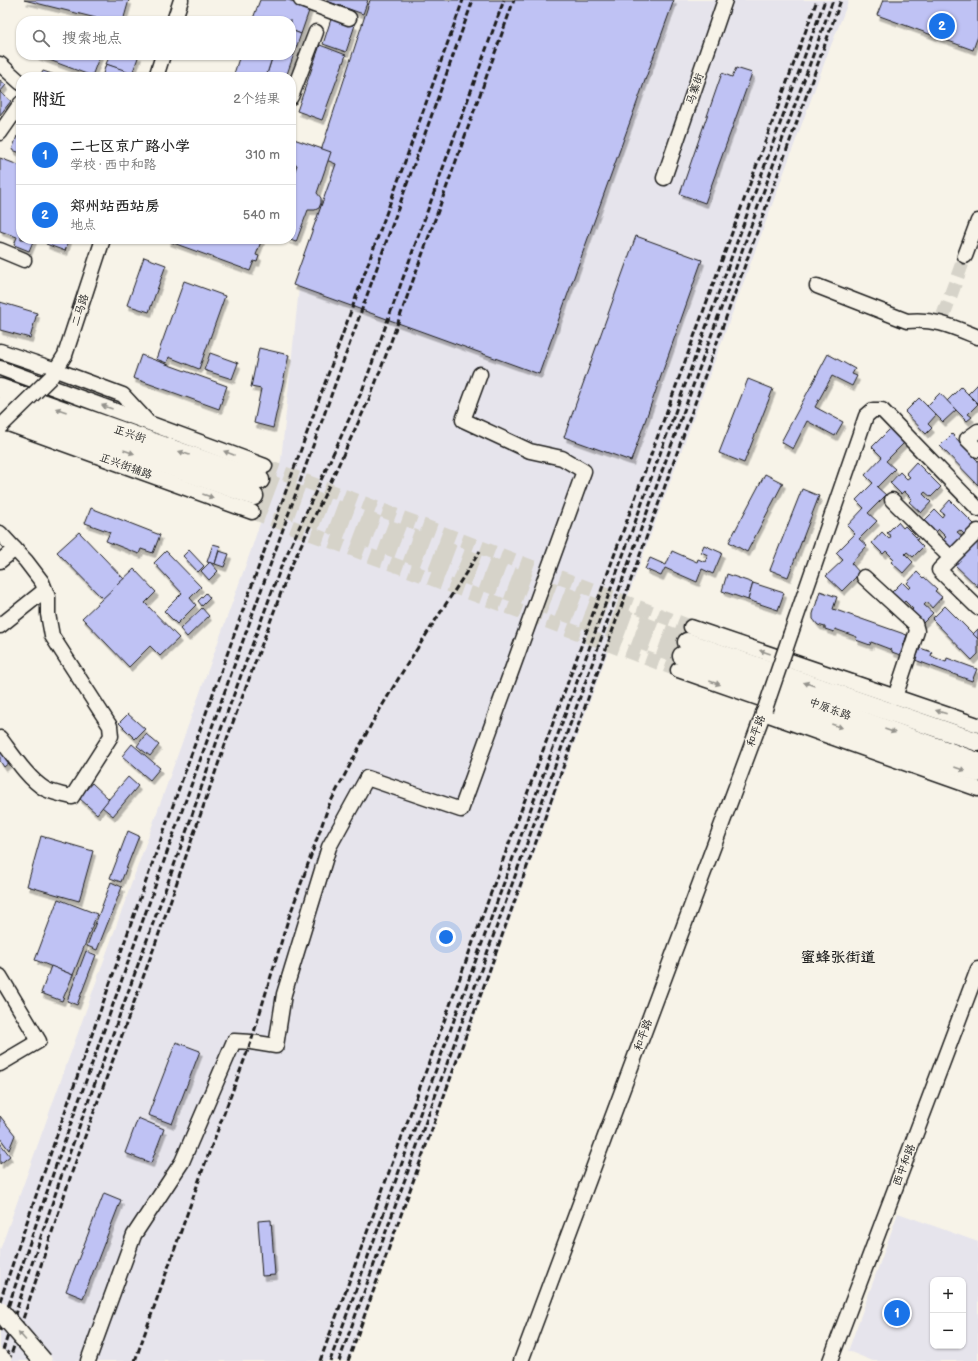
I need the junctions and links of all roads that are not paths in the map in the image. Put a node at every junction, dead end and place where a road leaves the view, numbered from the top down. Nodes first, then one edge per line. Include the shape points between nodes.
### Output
1 (181, 0) edge
2 (301, 0) edge
3 (725, 0) edge
4 (176, 16) edge
5 (349, 18) dead end
6 (316, 32) dead end
7 (161, 60) edge
8 (0, 64) edge
9 (158, 72) edge
10 (16, 78) edge
11 (296, 84) edge
12 (16, 110) edge
13 (0, 133) edge
14 (664, 178) dead end
15 (978, 221) edge
16 (101, 244) edge
17 (0, 250) edge
18 (965, 256) tunnel mouth
19 (24, 260) dead end
20 (817, 286) dead end
21 (978, 337) edge
22 (0, 351) edge
23 (0, 368) edge
24 (54, 374) junction
25 (480, 374) dead end
26 (0, 388) edge
27 (0, 406) edge
28 (0, 421) edge
29 (148, 422) junction
30 (0, 427) edge
31 (978, 431) edge
32 (978, 450) edge
33 (258, 488) junction
34 (892, 500) dead end
35 (978, 509) edge
36 (978, 531) edge
37 (0, 533) edge
38 (15, 549) junction
39 (951, 558) junction
40 (0, 561) edge
41 (864, 577) dead end
42 (45, 590) junction
43 (978, 608) edge
44 (0, 626) edge
45 (684, 649) junction
46 (896, 697) junction
47 (764, 711) junction
48 (978, 725) edge
49 (0, 738) edge
50 (978, 742) edge
51 (978, 762) edge
52 (978, 775) edge
53 (978, 789) edge
54 (978, 969) edge
55 (0, 976) edge
56 (0, 1064) edge
57 (0, 1310) edge
58 (0, 1358) edge
59 (2, 1361) edge
60 (43, 1361) edge
61 (88, 1361) edge
62 (521, 1361) edge
63 (830, 1361) edge

1 - 4 street
2 - 5 street
3 - 14 street, 马寨街
6 - 11 street
7 - 9 street
8 - 10 street
12 - 13 street
15 - 18 street
16 - 24 street, 二马路 via 65,355
17 - 19 street
20 - 21 street via 907,320 942,319
22 - 24 street
29 -> 23 street
24 - 29 street via 123,395
24 - 30 street, 二马路, bridge
25 - 61 street via 463,420 530,451 562,458 584,470 461,810 367,778 329,847 284,994 276,1046 234,1041 182,1162 134,1235
33 -> 26 main road, 正兴街
27 -> 33 main road, 正兴街
28 -> 33 street, 正兴街辅路
33 -> 29 street
31 - 32 street via 967,439
34 - 39 street
35 - 47 street, 和平路, bridge via 882,410 872,410 866,416
36 - 39 street
37 - 38 street
38 - 40 street
38 - 42 street via 42,582
39 - 43 street via 939,570
41 - 46 street via 915,624 917,631
42 - 44 street
42 - 49 street via 52,636 110,726 111,736 72,797 46,790 27,773
46 -> 45 street
50 -> 45 main road, 中原东路
45 -> 51 main road, 中原东路
45 -> 52 street
48 -> 46 street
47 - 53 street
47 - 62 street, 和平路
54 - 63 street, 西中和路
55 - 56 street via 39,1041
60 -> 57 main road, bridge
58 - 59 main road, bridge

